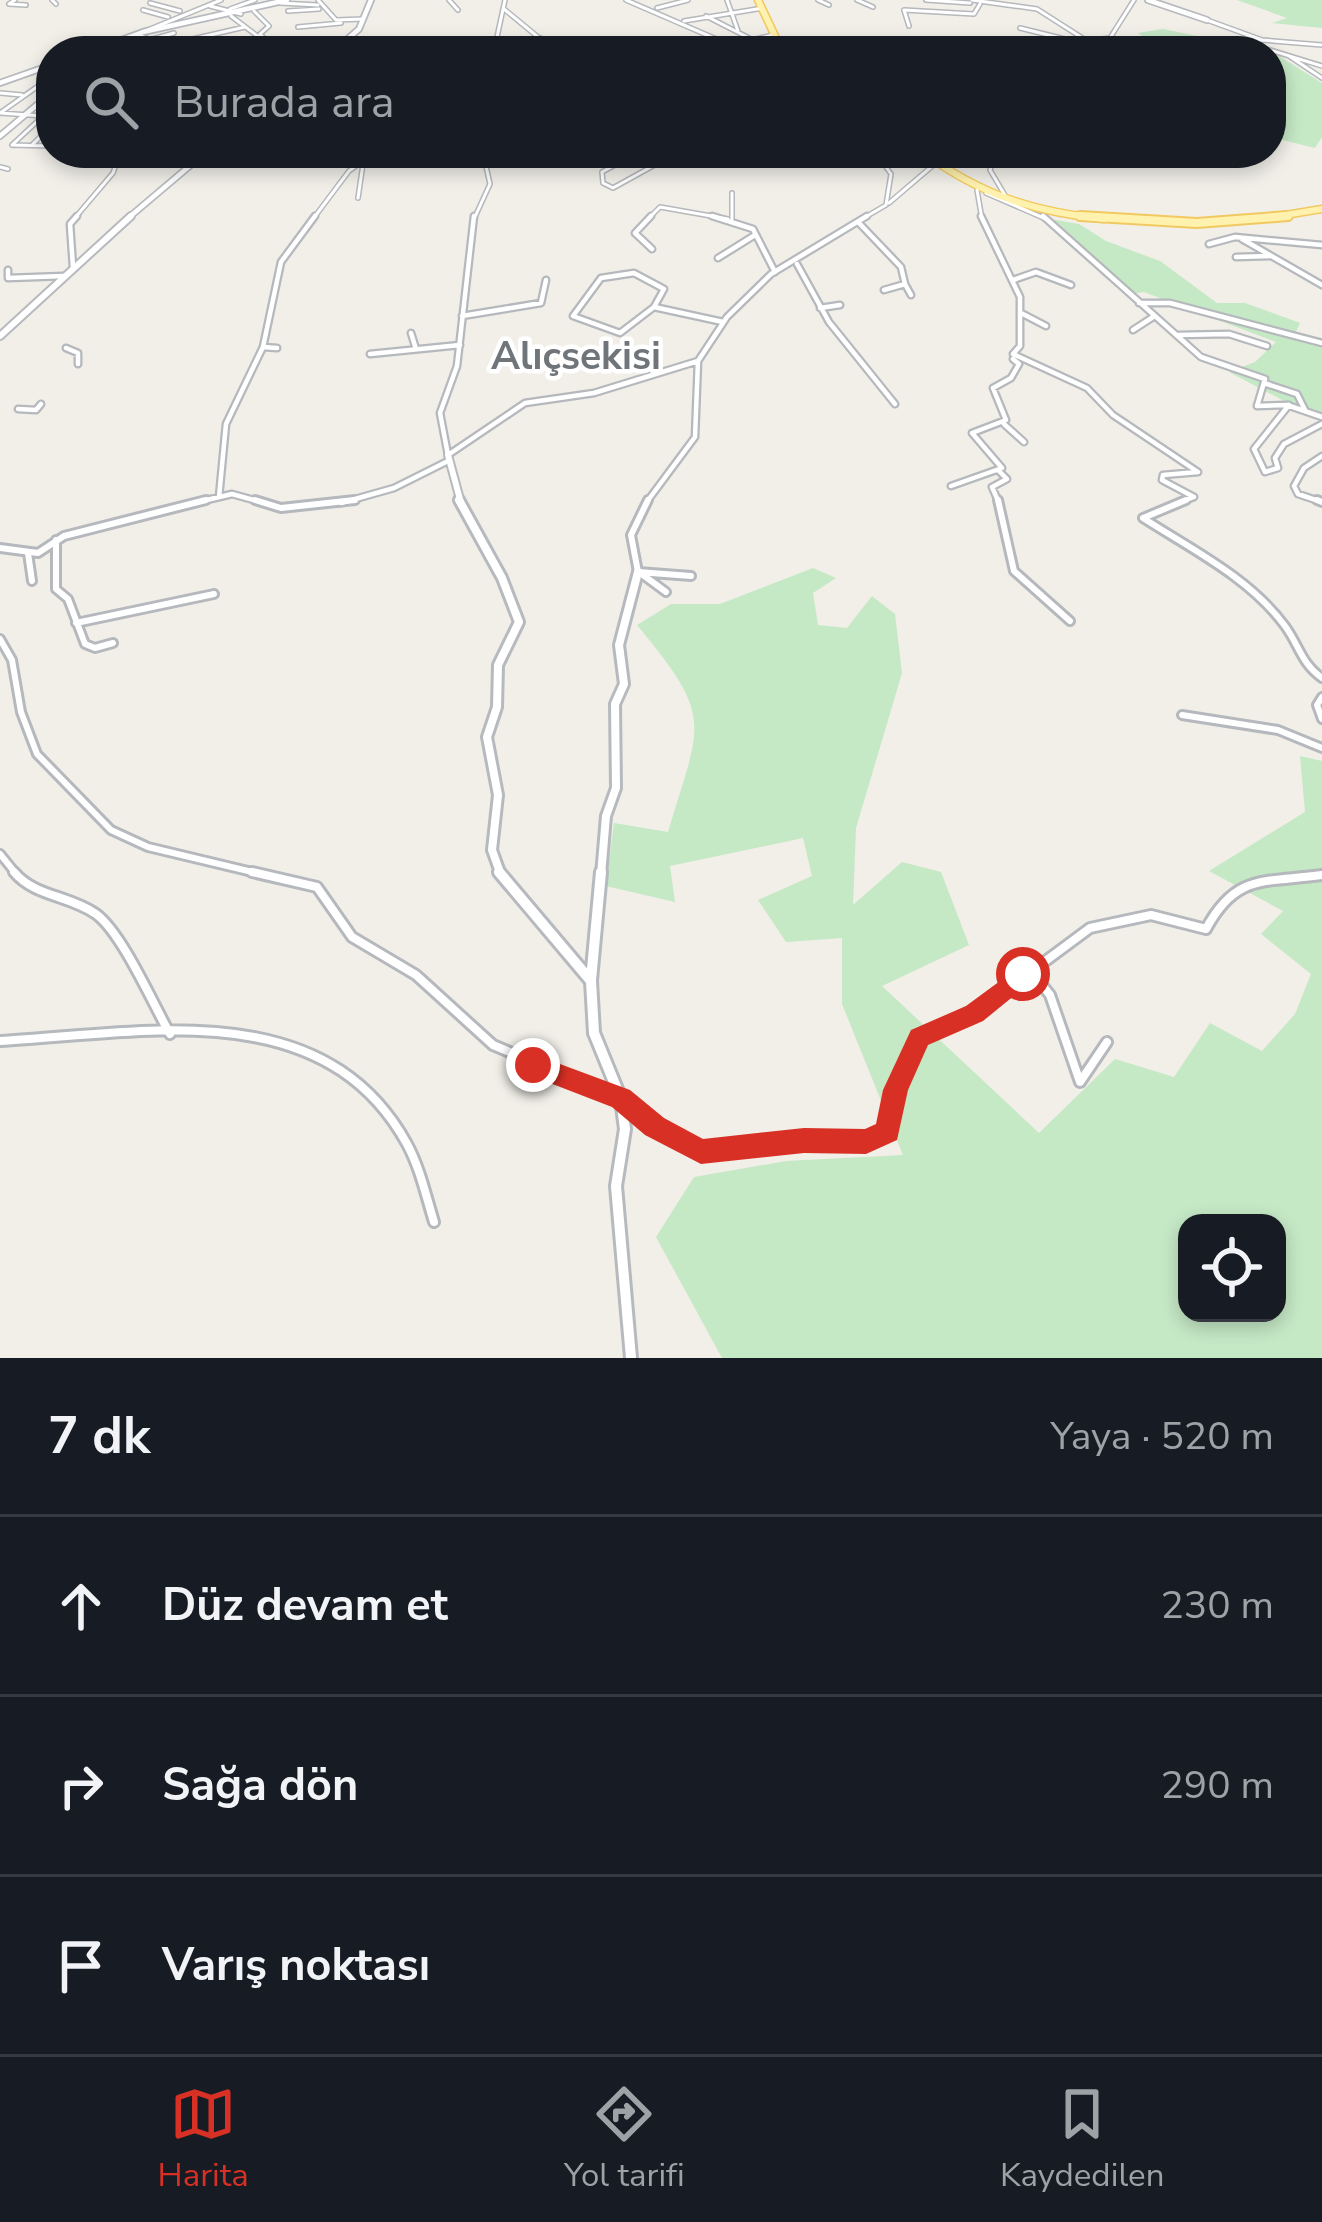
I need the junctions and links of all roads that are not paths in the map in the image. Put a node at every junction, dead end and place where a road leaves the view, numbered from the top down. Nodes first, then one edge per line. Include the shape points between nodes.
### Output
1 (15, 0) edge
2 (194, 0) edge
3 (221, 0) edge
4 (255, 0) edge
5 (306, 0) edge
6 (371, 0) edge
7 (449, 0) edge
8 (505, 0) edge
9 (626, 0) edge
10 (688, 0) edge
11 (726, 0) edge
12 (758, 0) edge
13 (818, 0) edge
14 (857, 0) edge
15 (926, 0) edge
16 (963, 0) edge
17 (1134, 0) edge
18 (1148, 0) edge
19 (152, 1) edge
20 (283, 2) edge
21 (971, 2) edge
22 (319, 4) edge
23 (980, 4) junction
24 (26, 5) dead end
25 (207, 5) junction
26 (829, 5) dead end
27 (1018, 6) junction
28 (873, 7) dead end
29 (763, 8) junction
30 (504, 9) junction
31 (652, 9) junction
32 (458, 10) dead end
33 (731, 10) junction
34 (254, 11) junction
35 (288, 11) dead end
36 (183, 13) junction
37 (230, 13) junction
38 (706, 16) junction
39 (170, 18) junction
40 (364, 19) junction
41 (1207, 20) joint
42 (200, 22) junction
43 (344, 22) junction
44 (681, 22) junction
45 (909, 26) dead end
46 (244, 27) junction
47 (298, 27) dead end
48 (167, 28) junction
49 (1020, 28) dead end
50 (141, 33) junction
51 (174, 33) junction
52 (739, 33) junction
53 (773, 34) joint
54 (134, 36) edge
55 (144, 36) edge
56 (163, 36) edge
57 (178, 36) edge
58 (205, 36) edge
59 (257, 36) edge
60 (261, 36) edge
61 (348, 36) edge
62 (498, 36) edge
63 (537, 36) edge
64 (712, 36) edge
65 (745, 36) edge
66 (761, 36) edge
67 (1057, 36) edge
68 (1076, 36) edge
69 (1110, 36) edge
70 (1253, 36) edge
71 (1286, 42) edge
72 (1322, 45) edge
73 (1286, 53) edge
74 (1286, 56) edge
75 (1322, 66) edge
76 (36, 69) edge
77 (1322, 78) edge
78 (0, 88) edge
79 (36, 89) edge
80 (22, 94) junction
81 (36, 105) edge
82 (0, 113) edge
83 (25, 115) junction
84 (36, 116) edge
85 (36, 123) edge
86 (0, 136) edge
87 (36, 140) edge
88 (30, 146) junction
89 (36, 146) edge
90 (0, 167) edge
91 (115, 168) edge
92 (188, 168) edge
93 (356, 168) edge
94 (362, 168) edge
95 (486, 168) edge
96 (609, 168) edge
97 (650, 168) edge
98 (886, 168) edge
99 (930, 168) edge
100 (946, 168) edge
101 (991, 168) edge
102 (8, 169) dead end
103 (981, 192) junction
104 (732, 194) dead end
105 (358, 199) dead end
106 (1007, 199) junction
107 (886, 205) junction
108 (1322, 205) edge
109 (732, 219) junction
110 (860, 224) junction
111 (755, 235) junction
112 (1240, 238) junction
113 (1209, 244) dead end
114 (1322, 245) edge
115 (652, 249) dead end
116 (1270, 256) junction
117 (1236, 257) dead end
118 (718, 258) dead end
119 (796, 264) junction
120 (73, 267) junction
121 (8, 271) dead end
122 (776, 272) junction
123 (68, 275) junction
124 (546, 280) dead end
125 (1013, 280) junction
126 (904, 284) junction
127 (1071, 285) dead end
128 (1322, 285) edge
129 (884, 290) dead end
130 (911, 296) dead end
131 (1139, 303) junction
132 (840, 305) dead end
133 (654, 307) junction
134 (820, 308) junction
135 (1021, 313) junction
136 (460, 316) junction
137 (1153, 317) junction
138 (723, 322) junction
139 (1046, 326) dead end
140 (1133, 330) dead end
141 (411, 333) dead end
142 (0, 336) edge
143 (1174, 336) junction
144 (1322, 343) edge
145 (460, 345) junction
146 (1268, 346) dead end
147 (263, 347) junction
148 (66, 348) dead end
149 (277, 348) dead end
150 (416, 349) junction
151 (370, 353) dead end
152 (1012, 354) junction
153 (698, 361) junction
154 (78, 364) dead end
155 (1265, 383) junction
156 (895, 404) dead end
157 (1289, 405) junction
158 (18, 409) dead end
159 (36, 410) dead end
160 (1305, 410) junction
161 (1322, 420) edge
162 (1000, 424) junction
163 (1024, 442) dead end
164 (1322, 456) edge
165 (448, 458) junction
166 (999, 471) junction
167 (951, 486) dead end
168 (219, 496) junction
169 (1322, 502) edge
170 (56, 540) junction
171 (0, 548) edge
172 (28, 553) junction
173 (639, 572) junction
174 (691, 576) dead end
175 (32, 581) dead end
176 (666, 592) dead end
177 (214, 594) dead end
178 (1070, 621) dead end
179 (76, 622) junction
180 (0, 639) edge
181 (113, 644) dead end
182 (1322, 678) edge
183 (1322, 698) edge
184 (1182, 716) dead end
185 (1322, 719) edge
186 (1322, 748) edge
187 (0, 854) edge
188 (1322, 875) edge
189 (1030, 970) junction
190 (591, 981) junction
191 (170, 1034) junction
192 (0, 1041) edge
193 (1107, 1042) dead end
194 (621, 1099) junction
195 (434, 1222) dead end
196 (631, 1358) edge

1 - 24 street via 9,4
2 - 25 street
3 - 25 street
4 - 37 street
5 - 22 street
6 - 40 street
7 - 32 street
8 - 30 street
9 - 31 street
10 - 31 street
11 - 33 street
12 - 29 main road
13 - 26 street
14 - 28 street
15 - 21 street
16 - 21 street
17 - 69 street
18 - 41 street
19 - 36 street
19 - 39 street via 143,10
20 - 22 street
20 - 34 street
21 - 23 street
21 - 27 street
22 - 35 street
22 - 43 street
23 - 27 street
23 - 45 street via 974,14 904,10
25 - 36 street
25 - 37 street
27 - 68 street via 1049,14
29 - 33 street
29 - 53 main road
30 - 62 street
30 - 63 street
31 - 44 street
33 - 38 street
33 - 52 street
34 - 37 street
34 - 60 street via 269,26
36 - 39 street
36 - 42 street
37 - 42 street
37 - 46 street
38 - 44 street
38 - 52 street
39 - 50 street
40 - 43 street
40 - 61 street
41 - 70 street
42 - 48 street
43 - 47 street
44 - 64 street
46 - 58 street
46 - 59 street
48 - 50 street
48 - 51 street
49 - 67 street
50 - 54 street
50 - 55 street
51 - 56 street
51 - 57 street
52 - 65 street
53 - 66 street
71 - 72 street
73 - 75 street
74 - 77 street
76 - 78 street
78 - 80 street
79 - 80 street
80 - 82 street
81 - 83 street
82 - 83 street
83 - 84 street
83 - 86 street
85 - 88 street via 12,145
87 - 88 street
88 - 89 street
90 - 102 street
91 - 120 street via 70,224
92 - 120 street
93 - 147 street via 281,262
94 - 105 street
95 - 136 street via 490,184 475,208
96 - 97 street via 603,184 613,188
98 - 107 street
99 - 107 street
100 - 103 main road
101 - 106 street
103 - 106 main road
103 - 125 street via 982,224
103 - 131 street via 1039,213
104 - 109 street
106 - 108 main road via 1103,218 1221,224 1273,221
107 - 110 street
109 - 111 street
109 - 115 street via 660,207 634,233
110 - 119 street
110 - 126 street via 901,268
111 - 118 street
111 - 122 street
112 - 113 street
112 - 114 street
112 - 116 street
116 - 117 street
116 - 128 street
119 - 122 street
119 - 134 street
120 - 123 street
121 - 123 street via 8,278
122 - 138 street
123 - 142 street
124 - 136 street via 542,303
125 - 127 street via 1036,272
125 - 135 street
126 - 129 street
126 - 130 street
131 - 137 street
131 - 144 street via 1169,303
132 - 134 street
133 - 133 street via 620,332 573,316 613,274 634,272 664,289
133 - 138 street
134 - 156 street
135 - 139 street
135 - 152 street via 1020,346
136 - 145 street
137 - 140 street
137 - 143 street
138 - 153 street
141 - 150 street
143 - 146 street via 1229,334
143 - 155 street via 1208,362
145 - 150 street
145 - 165 street via 440,413
147 - 149 street
147 - 168 street via 226,424
148 - 154 street via 78,353
150 - 151 street
152 - 162 street via 1019,364 1012,377 993,388 1006,420
152 - 182 street via 1087,388 1112,415 1199,473 1165,474 1162,480 1194,497 1143,518 1235,577
153 - 165 street via 594,393 525,403
153 - 173 street via 695,436 631,535
155 - 157 street via 1257,406
155 - 160 street via 1297,394
157 - 160 street
157 - 161 street via 1254,449 1265,472 1278,468 1284,444
158 - 159 street
160 - 161 street
162 - 163 street
162 - 166 street via 972,434 1000,462
164 - 169 street via 1294,486
165 - 168 street via 347,503 281,508 243,494
165 - 190 street via 472,531 502,569 519,622 498,665 487,737 498,794 492,850 499,872
166 - 167 street
166 - 178 street via 1007,479 992,487 1005,509 1011,563 1035,596
168 - 170 street
170 - 172 street
170 - 179 street via 56,589
171 - 172 street
172 - 175 street
173 - 174 street
173 - 176 street
173 - 190 street via 619,645 616,788 606,816
177 - 179 street
179 - 181 street via 89,647
180 - 194 street via 37,754 111,830 148,847 317,887 352,937 416,975 493,1045
183 - 185 street
184 - 186 street via 1278,730
187 - 191 street via 27,887 102,918
188 - 189 street via 1243,886 1223,897 1206,928 1151,915 1090,928
189 - 193 street via 1050,995 1080,1082
189 - 194 street via 974,1014 919,1037 888,1132 877,1138 701,1151
190 - 194 street via 594,1033
191 - 192 street
191 - 195 street via 280,1039 331,1062 405,1140
194 - 196 street via 626,1144 616,1186

